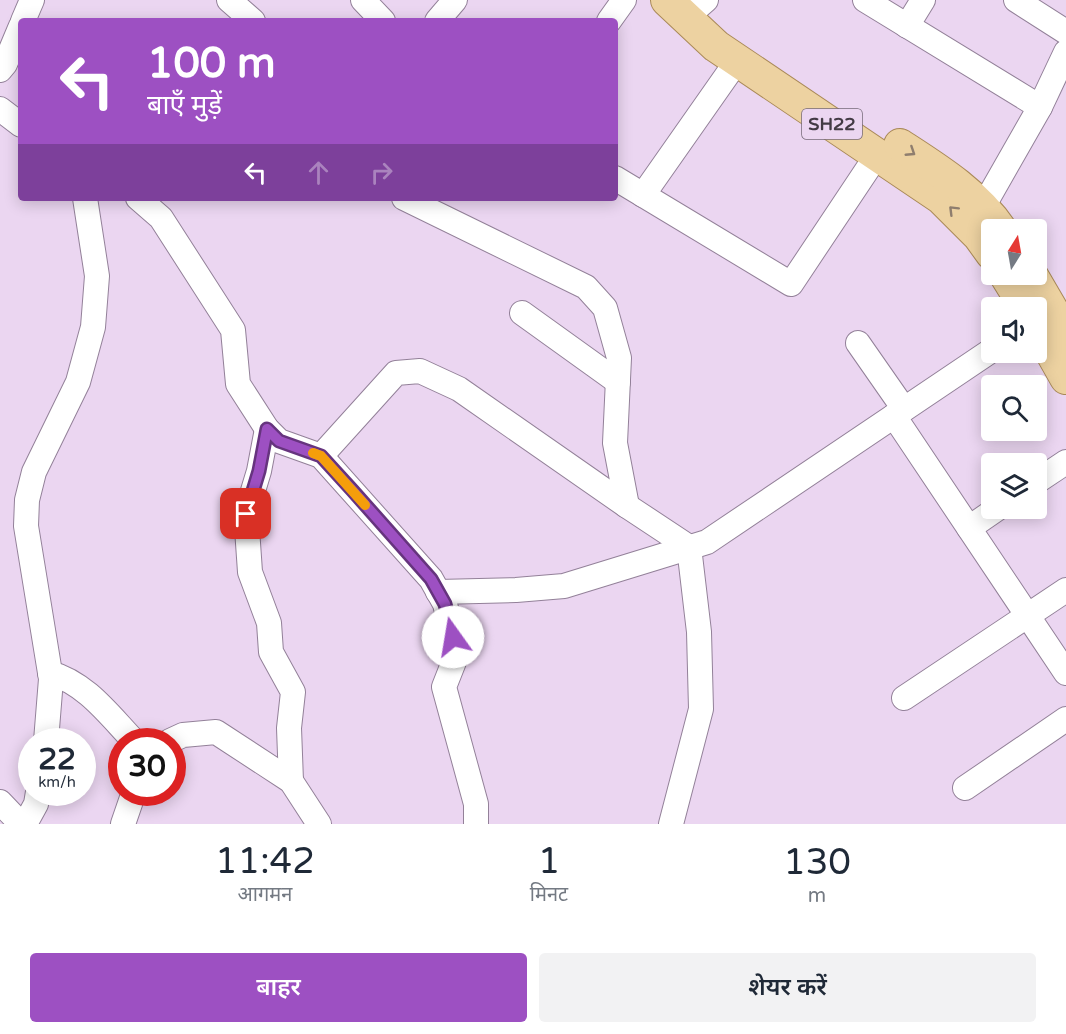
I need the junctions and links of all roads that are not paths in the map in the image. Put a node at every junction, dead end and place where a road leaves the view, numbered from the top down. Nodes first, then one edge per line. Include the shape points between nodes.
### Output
1 (32, 0) edge
2 (229, 0) edge
3 (363, 0) edge
4 (455, 0) edge
5 (624, 0) edge
6 (667, 0) edge
7 (865, 0) edge
8 (923, 0) edge
9 (1016, 0) edge
10 (698, 2) edge
11 (24, 18) edge
12 (250, 18) edge
13 (380, 18) edge
14 (440, 18) edge
15 (611, 18) edge
16 (907, 26) junction
17 (1066, 32) edge
18 (18, 33) edge
19 (1066, 52) edge
20 (737, 61) junction
21 (0, 70) edge
22 (1040, 107) junction
23 (877, 155) junction
24 (618, 180) edge
25 (643, 195) junction
26 (85, 201) edge
27 (141, 201) edge
28 (410, 201) edge
29 (992, 218) edge
30 (981, 239) edge
31 (1016, 285) edge
32 (1035, 285) edge
33 (522, 313) dead end
34 (1048, 317) edge
35 (858, 344) dead end
36 (981, 357) edge
37 (1066, 378) edge
38 (618, 382) junction
39 (899, 413) junction
40 (267, 429) junction
41 (321, 456) junction
42 (1066, 462) edge
43 (1047, 475) edge
44 (627, 506) junction
45 (982, 519) edge
46 (969, 528) junction
47 (689, 547) junction
48 (1066, 590) edge
49 (438, 592) junction
50 (1028, 616) junction
51 (50, 673) junction
52 (1066, 673) edge
53 (904, 698) dead end
54 (1066, 719) edge
55 (47, 728) edge
56 (122, 728) edge
57 (186, 735) edge
58 (291, 781) junction
59 (965, 788) dead end
60 (0, 802) edge
61 (35, 806) edge
62 (129, 806) edge
63 (23, 824) edge
64 (123, 824) edge
65 (319, 824) edge
66 (476, 824) edge
67 (671, 824) edge

1 - 11 street
2 - 12 street
3 - 13 street
4 - 14 street
5 - 15 street
6 - 20 main road, SH22
7 - 16 street
8 - 16 street
9 - 17 street
10 -> 29 main road, SH22 via 724,31 948,176
16 - 22 street
18 - 21 street
19 - 22 street
20 - 23 main road, SH22
20 - 25 street
22 - 29 street
23 - 25 street via 791,284
30 -> 23 main road, SH22 via 941,198
24 - 25 street
26 - 51 street via 97,276 93,327 78,382 34,472 27,500 26,526
27 - 40 street via 161,218 233,330 238,384
28 - 38 street via 586,287 605,308 619,358
31 - 34 main road
32 - 34 main road
33 - 38 street
34 - 37 main road
35 - 39 street
36 - 39 street
38 - 44 street via 615,443
39 - 46 street
39 - 47 street via 706,542
40 - 41 street via 279,441
40 - 58 street via 246,514 250,572 269,623 271,652 292,692
41 - 44 street via 396,373 420,371 459,389
41 - 49 street via 431,579
42 - 43 street
44 - 47 street
45 - 46 street
46 - 50 street
47 - 49 street via 564,586
47 - 67 street via 699,632 701,709
48 - 50 street
49 - 66 street via 445,604 456,654 444,687 476,804
50 - 52 street
50 - 53 street
51 - 55 street
51 - 56 street via 66,677 90,694
54 - 59 street
57 - 58 street via 216,732
58 - 65 street
60 - 63 street
61 - 63 street
62 - 64 street

